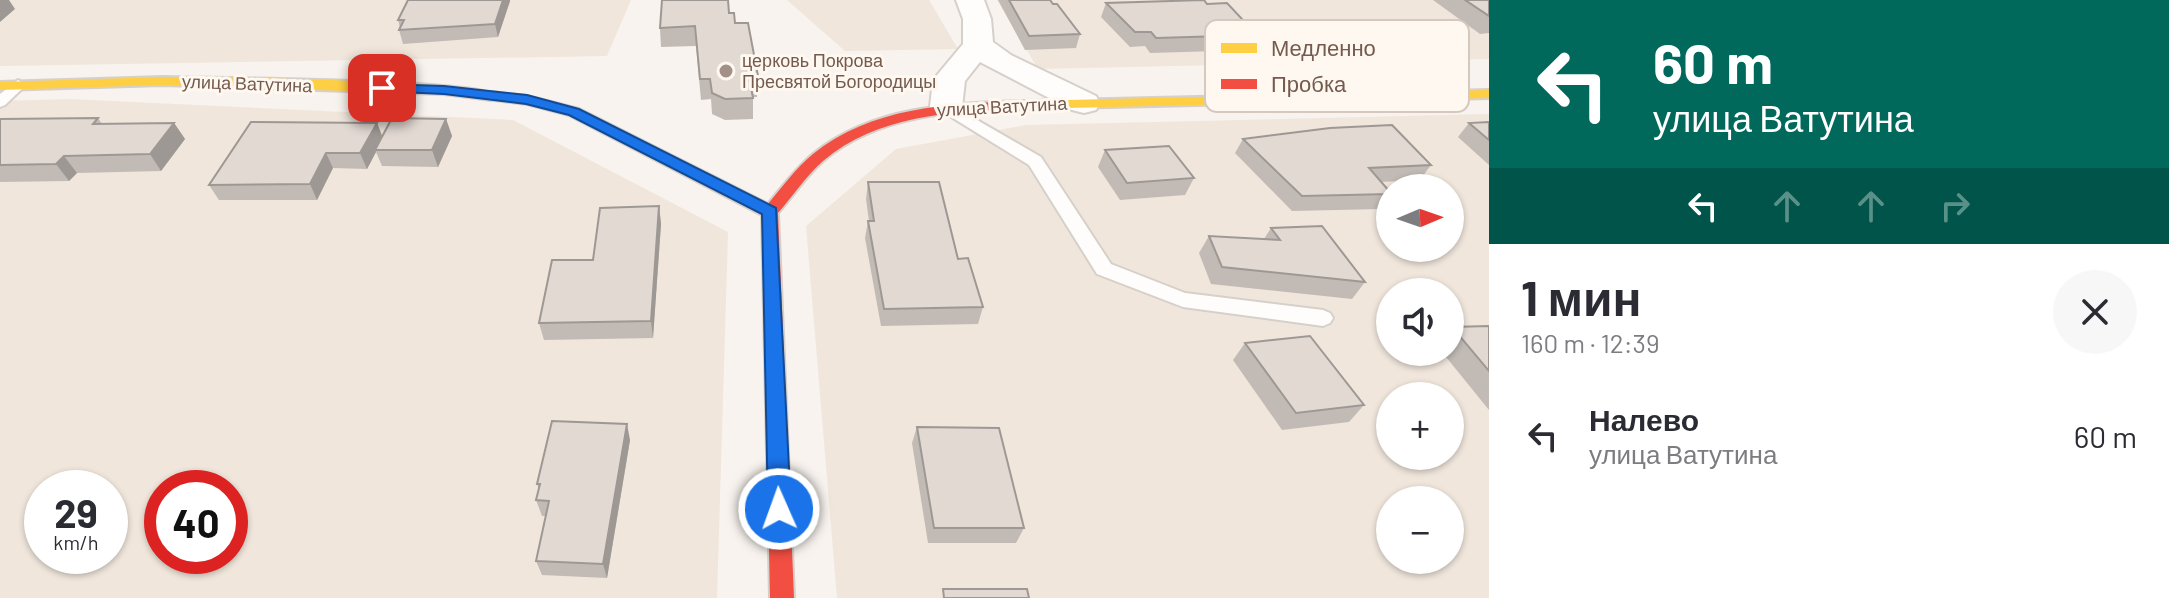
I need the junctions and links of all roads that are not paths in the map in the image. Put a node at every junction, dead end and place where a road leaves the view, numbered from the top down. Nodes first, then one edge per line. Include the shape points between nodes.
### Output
1 (970, 0) edge
2 (978, 45) junction
3 (9, 85) edge
4 (1469, 94) edge
5 (1489, 94) edge
6 (1205, 100) edge
7 (0, 102) edge
8 (1084, 103) junction
9 (946, 107) junction
10 (770, 212) junction
11 (1323, 318) dead end
12 (782, 598) edge

1 - 2 street
2 - 8 street via 1000,62
2 - 9 street via 949,80
3 - 7 lane
3 - 10 street, улица Ватутина via 179,82 444,90 527,100 574,112
4 - 5 street, улица Ватутина
6 - 8 street, улица Ватутина
8 - 9 street, улица Ватутина
9 - 10 street, улица Ватутина via 878,123 822,154
9 - 11 lane via 1035,161 1104,269 1183,300
10 - 12 street

